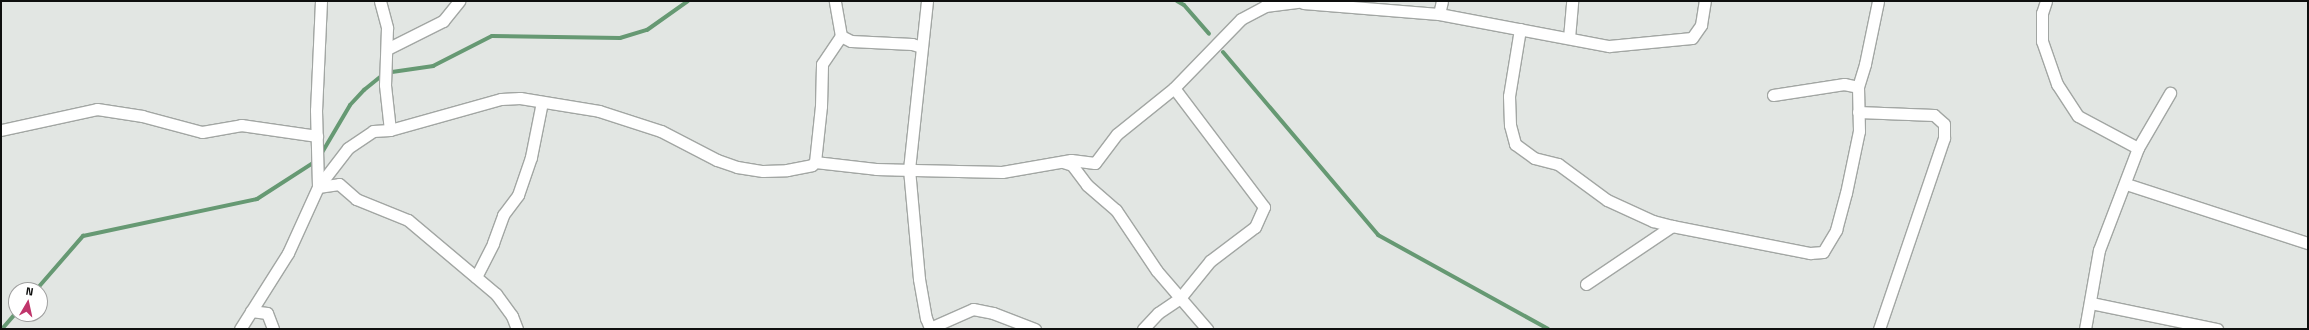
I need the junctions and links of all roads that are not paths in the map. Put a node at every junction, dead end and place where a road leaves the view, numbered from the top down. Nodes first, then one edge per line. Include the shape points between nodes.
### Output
1 (321, 1) edge
2 (380, 1) edge
3 (459, 1) edge
4 (835, 1) edge
5 (927, 1) edge
6 (1442, 1) edge
7 (1572, 1) edge
8 (1705, 1) edge
9 (1878, 1) edge
10 (2046, 1) edge
11 (1303, 2) edge
12 (1439, 14) junction
13 (1520, 29) junction
14 (841, 36) junction
15 (1569, 38) junction
16 (922, 47) junction
17 (387, 49) junction
18 (1858, 86) junction
19 (1174, 88) junction
20 (2170, 93) dead end
21 (1773, 95) dead end
22 (542, 102) junction
23 (1858, 112) junction
24 (1, 130) edge
25 (390, 130) junction
26 (317, 136) junction
27 (2138, 148) junction
28 (815, 162) junction
29 (1061, 162) junction
30 (909, 168) junction
31 (2126, 184) junction
32 (318, 187) junction
33 (1672, 226) junction
34 (2308, 243) edge
35 (476, 277) junction
36 (1586, 284) dead end
37 (1180, 298) junction
38 (2091, 302) junction
39 (251, 311) junction
40 (240, 329) edge
41 (274, 329) edge
42 (517, 329) edge
43 (1034, 329) edge
44 (1143, 329) edge
45 (1207, 329) edge
46 (1879, 329) edge
47 (2085, 329) edge
48 (2217, 329) edge

1 - 26 street
2 - 17 street via 387,28
3 - 17 street via 443,22
4 - 14 street
5 - 16 street
6 - 12 street
7 - 15 street
8 - 15 street via 1701,25 1692,38 1609,46
9 - 18 street
10 - 27 street via 2042,13 2042,41 2057,84 2078,116
11 - 12 street
11 - 19 street via 1265,6 1240,18
12 - 13 street
13 - 15 street
13 - 33 street via 1508,96 1510,125 1515,144 1534,158 1558,164 1606,200 1653,221
14 - 16 street via 851,41 912,44
14 - 28 street via 822,64
16 - 30 street
17 - 25 street via 385,85
18 - 21 street via 1844,84
18 - 23 street
19 - 29 street via 1117,134 1095,163
19 - 37 street via 1264,207 1255,227 1210,261
20 - 27 street
22 - 25 street via 520,98 501,99
22 - 28 street via 599,111 662,131 716,160 737,167 763,171 787,170
22 - 35 street via 531,157 518,195 503,215 493,243
23 - 33 street via 1859,131 1846,193 1836,230 1823,252 1810,253
23 - 46 street via 1934,115 1944,124 1944,138
24 - 26 street via 97,109 142,116 202,132 241,126
25 - 32 street via 373,131 348,148
26 - 32 street
27 - 31 street
28 - 30 street via 876,169
29 - 30 street via 1002,172
29 - 37 street via 1072,165 1087,185 1116,210 1157,271
30 - 43 street via 919,279 930,328 973,309 993,313
31 - 34 street
31 - 38 street via 2099,250
32 - 35 street via 339,184 356,199 408,220
32 - 39 street via 288,253
33 - 36 street
35 - 42 street via 496,294 512,316
37 - 44 street
37 - 45 street
38 - 47 street
38 - 48 street
39 - 40 street
39 - 41 street via 267,313

